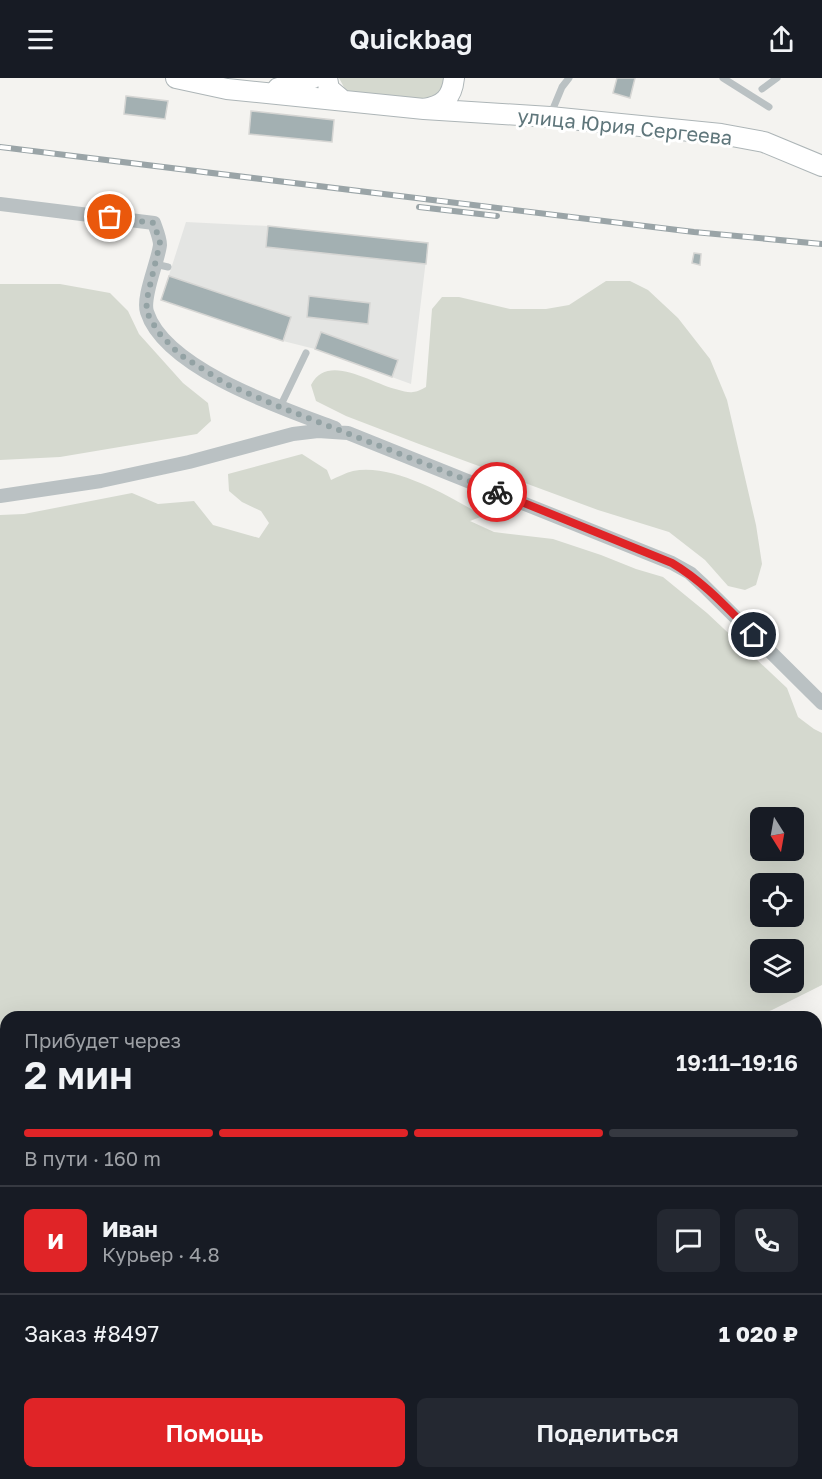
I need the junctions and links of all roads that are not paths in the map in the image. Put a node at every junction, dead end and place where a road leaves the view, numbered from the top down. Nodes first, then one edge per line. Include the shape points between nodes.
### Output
1 (313, 78) edge
2 (327, 78) edge
3 (454, 78) edge
4 (569, 78) edge
5 (723, 78) edge
6 (777, 78) edge
7 (189, 79) edge
8 (762, 89) dead end
9 (256, 93) junction
10 (342, 100) junction
11 (769, 107) dead end
12 (424, 109) junction
13 (550, 117) junction
14 (822, 166) edge
15 (0, 204) edge
16 (306, 353) dead end
17 (280, 407) junction
18 (348, 433) junction
19 (0, 496) edge
20 (822, 703) edge

1 - 9 main road
2 - 10 main road via 329,89
3 - 12 main road via 444,103
4 - 13 lane
5 - 11 lane
6 - 8 lane
7 - 9 main road
9 - 10 main road, улица Юрия Сергеева
10 - 12 main road, улица Юрия Сергеева
12 - 13 main road, улица Юрия Сергеева
13 - 14 main road, улица Юрия Сергеева via 721,134 764,142
15 - 17 street via 154,223 161,266 146,311 158,332 179,354 226,384
16 - 17 lane
17 - 18 street
18 - 19 street via 293,434 112,479
18 - 20 street via 690,573

